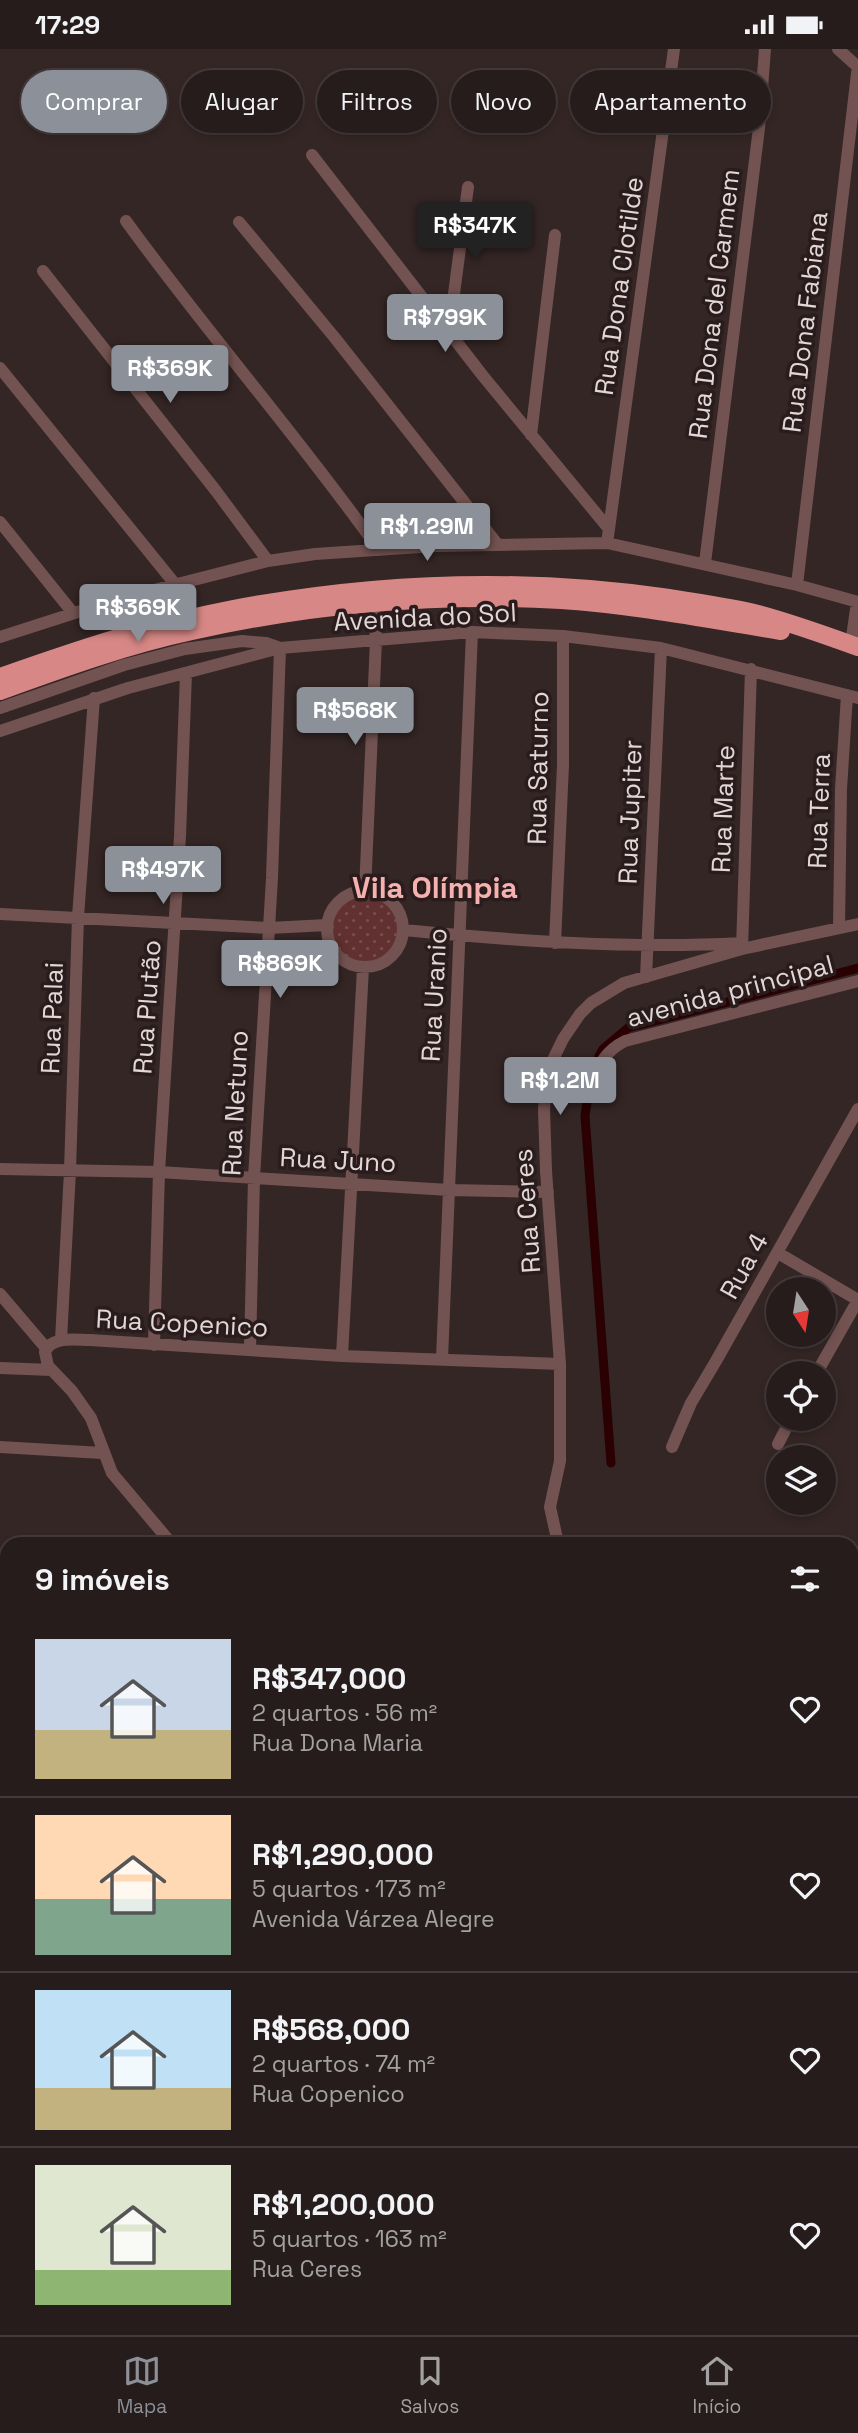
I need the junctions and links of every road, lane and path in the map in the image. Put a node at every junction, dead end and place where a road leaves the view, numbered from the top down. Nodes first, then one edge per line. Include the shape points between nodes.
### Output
1 (674, 49) edge
2 (765, 49) edge
3 (838, 49) edge
4 (858, 66) edge
5 (312, 155) dead end
6 (468, 187) dead end
7 (126, 221) dead end
8 (239, 222) dead end
9 (555, 235) dead end
10 (43, 271) dead end
11 (449, 332) junction
12 (0, 368) edge
13 (531, 435) junction
14 (0, 522) edge
15 (608, 536) junction
16 (498, 545) junction
17 (379, 550) junction
18 (268, 561) junction
19 (705, 563) junction
20 (175, 584) junction
21 (797, 585) junction
22 (858, 602) edge
23 (373, 603) junction
24 (72, 613) junction
25 (472, 632) junction
26 (563, 636) junction
27 (0, 637) edge
28 (829, 637) junction
29 (376, 640) junction
30 (854, 645) edge
31 (280, 648) junction
32 (661, 648) junction
33 (751, 670) junction
34 (186, 673) junction
35 (0, 677) edge
36 (0, 691) edge
37 (853, 696) edge
38 (94, 698) junction
39 (0, 708) edge
40 (0, 731) edge
41 (365, 891) junction
42 (0, 914) edge
43 (78, 918) junction
44 (175, 924) junction
45 (858, 924) edge
46 (327, 925) junction
47 (270, 928) junction
48 (839, 928) junction
49 (404, 930) junction
50 (460, 936) junction
51 (555, 943) junction
52 (742, 946) junction
53 (648, 947) junction
54 (363, 968) junction
55 (646, 977) junction
56 (858, 981) edge
57 (593, 1082) dead end
58 (858, 1109) edge
59 (0, 1169) edge
60 (70, 1171) junction
61 (159, 1172) junction
62 (254, 1178) junction
63 (353, 1183) junction
64 (449, 1190) junction
65 (548, 1192) junction
66 (778, 1253) junction
67 (0, 1294) edge
68 (858, 1300) edge
69 (61, 1340) junction
70 (153, 1345) junction
71 (46, 1348) junction
72 (250, 1350) junction
73 (342, 1356) junction
74 (442, 1359) junction
75 (823, 1361) edge
76 (560, 1364) junction
77 (0, 1369) edge
78 (52, 1370) junction
79 (785, 1431) edge
80 (779, 1444) dead end
81 (0, 1447) edge
82 (672, 1447) dead end
83 (102, 1453) junction
84 (166, 1537) edge
85 (556, 1537) edge

1 - 15 street, Rua Dona Clotilde
2 - 19 street, Rua Dona del Carmem
3 - 4 street
4 - 21 street, Rua Dona Fabiana
5 - 11 street
6 - 11 street
7 - 17 street
8 - 16 street
9 - 13 street
10 - 18 street
11 - 13 street
12 - 20 street
13 - 15 street
14 - 24 street
15 - 16 street
15 - 19 street
16 - 17 street
17 - 18 street
18 - 20 street
19 - 21 street
20 - 24 street
21 - 22 street
22 - 30 street
23 - 28 highway via 444,598 560,600
23 - 29 street
23 - 36 highway via 192,631
24 - 27 street
25 - 26 street, Avenida do Sol
25 - 29 street, Avenida do Sol
25 - 50 street, Rua Uranio
26 - 32 street, Avenida do Sol
26 - 51 street, Rua Saturno
28 - 30 highway
28 - 35 highway via 754,613 627,593 496,584 410,587 232,609 137,632
29 - 31 street, Avenida do Sol
29 - 41 street
31 - 34 street, Avenida do Sol
31 - 39 street via 242,641 185,649
31 - 47 street, Rua Netuno
32 - 33 street, Avenida do Sol
32 - 53 street, Rua Jupiter
33 - 37 street, Avenida do Sol
33 - 52 street, Rua Marte
34 - 38 street, Avenida do Sol
34 - 44 street, Rua Plutão
37 - 48 street, Rua Terra via 841,789
38 - 40 street, Avenida do Sol
38 - 43 street, Rua Palai
41 - 46 street via 340,901
41 - 49 street via 393,903
42 - 43 street
43 - 44 street
43 - 60 street, Rua Palai
44 - 47 street
44 - 61 street, Rua Plutão
45 - 48 street, Rua Ceres
46 - 47 street
46 - 54 street via 328,943 338,957
47 - 62 street, Rua Netuno
48 - 52 street, Rua Ceres
49 - 50 street
49 - 54 street via 393,955
50 - 51 street
50 - 64 street, Rua Uranio
51 - 53 street
52 - 53 street
52 - 55 street, Rua Ceres
53 - 55 street, Rua Jupiter
54 - 63 street
55 - 65 street, Rua Ceres via 624,983 579,1014 548,1070 544,1135
56 - 57 street, avenida principal via 625,1041 607,1053
58 - 66 street, Rua 4
59 - 60 street, Rua Juno
60 - 61 street, Rua Juno
60 - 69 street, Rua Palai
61 - 62 street, Rua Juno
61 - 70 street, Rua Plutão
62 - 63 street, Rua Juno
62 - 72 street, Rua Netuno
63 - 64 street, Rua Juno
63 - 73 street
64 - 65 street, Rua Juno
64 - 74 street, Rua Uranio
65 - 76 street, Rua Ceres
66 - 68 street
66 - 82 street, Rua 4 via 691,1403
67 - 71 street
68 - 75 street
69 - 70 street, Rua Copenico
69 - 71 street, Rua Copenico
70 - 72 street, Rua Copenico
71 - 78 street
72 - 73 street, Rua Copenico
73 - 74 street, Rua Copenico
74 - 76 street, Rua Copenico
76 - 85 street, Rua Ceres via 560,1461 550,1513
77 - 78 street
78 - 83 street via 87,1411
79 - 80 street
81 - 83 street
83 - 84 street via 117,1480

